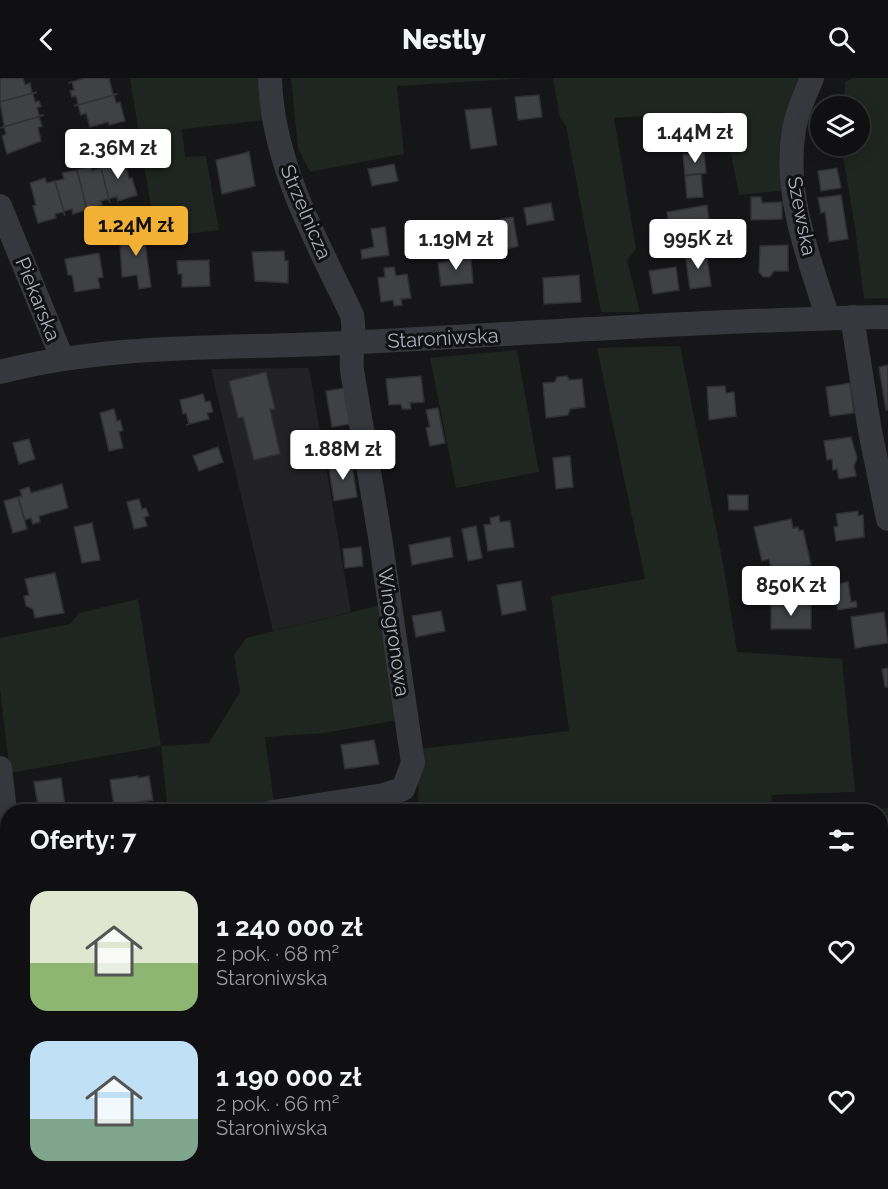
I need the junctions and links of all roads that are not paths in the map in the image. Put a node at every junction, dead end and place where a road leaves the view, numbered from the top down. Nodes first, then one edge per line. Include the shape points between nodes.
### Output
1 (270, 78) edge
2 (812, 78) edge
3 (0, 206) edge
4 (888, 317) edge
5 (840, 318) junction
6 (354, 342) junction
7 (62, 358) junction
8 (0, 372) edge
9 (888, 519) edge
10 (0, 768) edge
11 (4, 804) edge
12 (325, 804) edge

1 - 6 street, Strzelnicza via 284,162 352,315
2 - 5 street, Szewska via 793,132 793,182 804,241
3 - 7 street, Piekarska
4 - 5 street, Staroniwska
5 - 6 street, Staroniwska
5 - 9 street, Szewska
6 - 7 street, Staroniwska
6 - 12 street, Winogronowa via 352,370 413,763 403,789
7 - 8 street, Staroniwska
10 - 11 street

